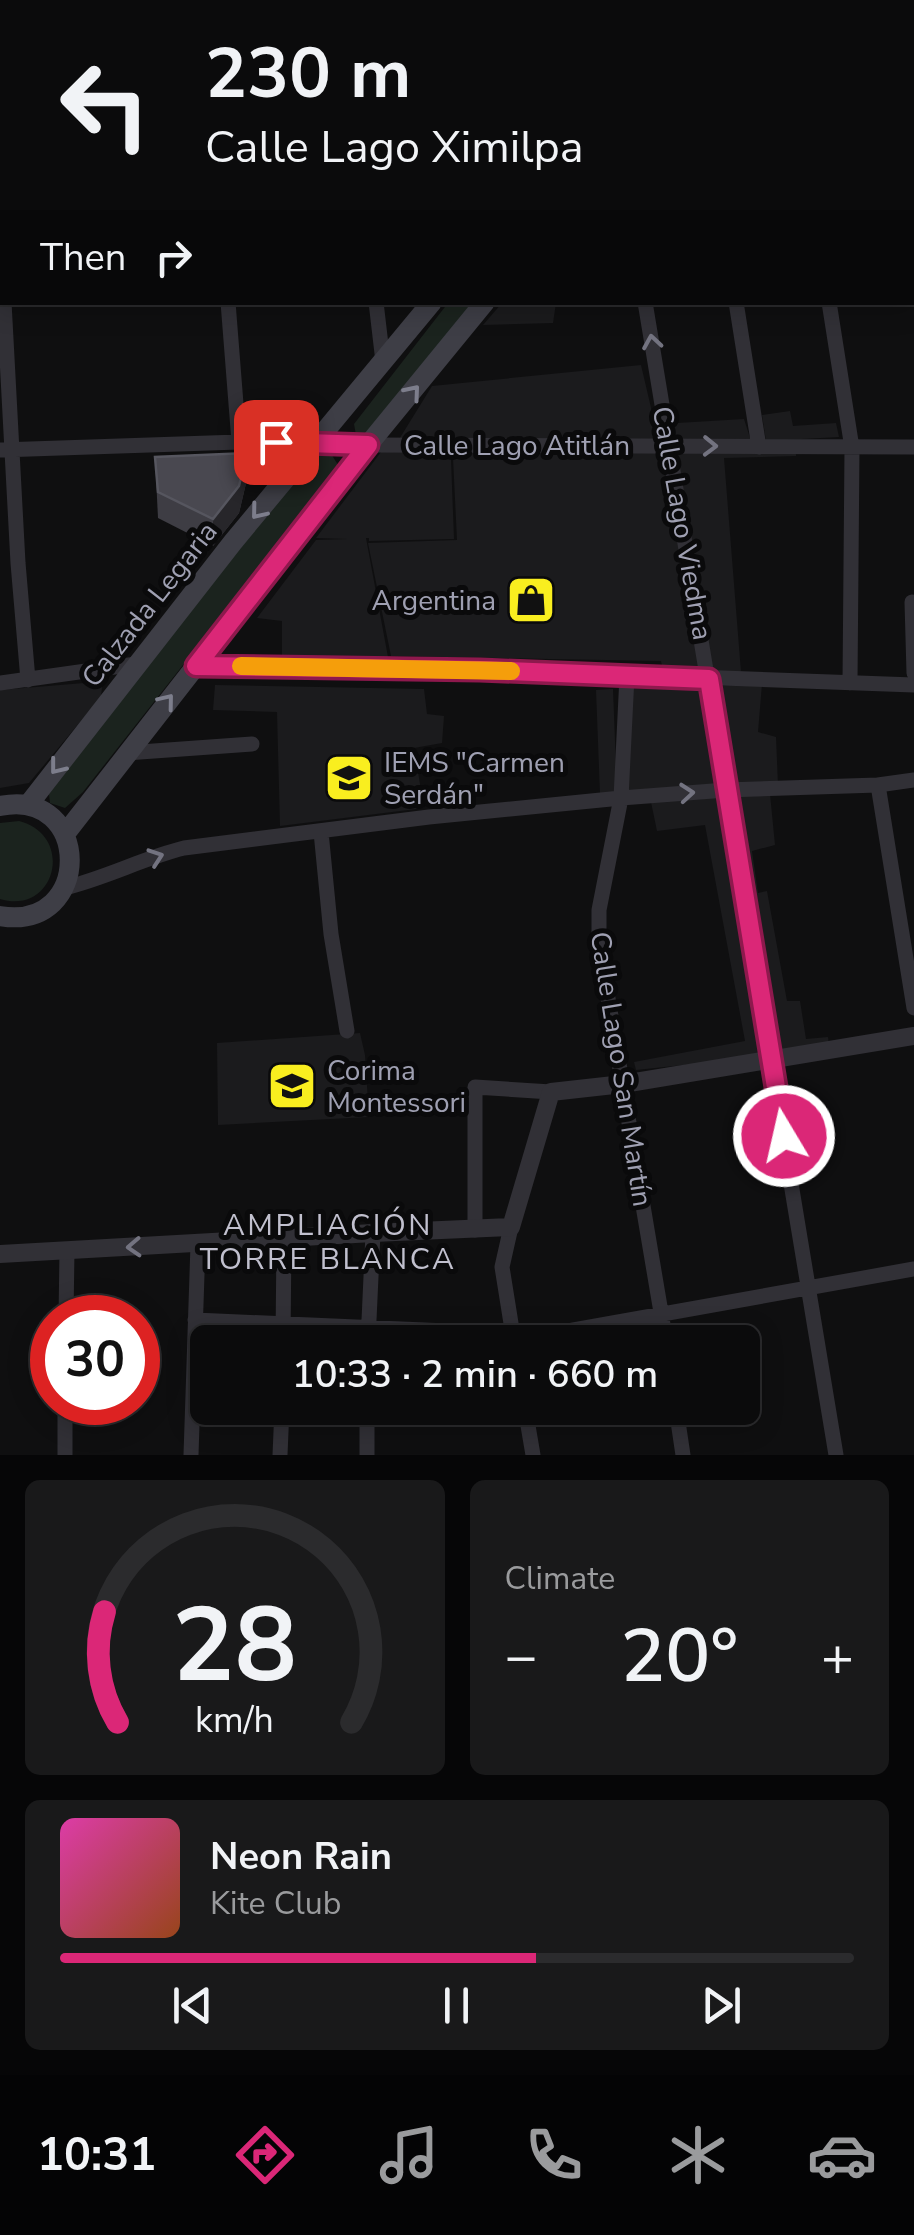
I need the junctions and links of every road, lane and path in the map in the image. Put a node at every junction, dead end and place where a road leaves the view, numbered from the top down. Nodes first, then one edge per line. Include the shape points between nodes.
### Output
1 (2, 305) edge
2 (228, 305) edge
3 (376, 305) edge
4 (430, 305) edge
5 (483, 305) edge
6 (646, 305) edge
7 (736, 305) edge
8 (829, 305) edge
9 (383, 362) junction
10 (239, 442) junction
11 (314, 443) junction
12 (368, 445) junction
13 (669, 446) junction
14 (760, 447) junction
15 (852, 448) junction
16 (914, 448) edge
17 (6, 450) edge
18 (0, 563) edge
19 (18, 563) junction
20 (912, 602) edge
21 (136, 664) junction
22 (196, 666) junction
23 (914, 674) edge
24 (627, 676) junction
25 (709, 679) junction
26 (28, 680) junction
27 (0, 683) edge
28 (850, 683) junction
29 (914, 685) edge
30 (252, 744) dead end
31 (126, 753) junction
32 (914, 780) edge
33 (878, 786) junction
34 (726, 790) junction
35 (621, 798) junction
36 (28, 805) junction
37 (0, 806) edge
38 (322, 832) junction
39 (65, 834) junction
40 (64, 888) junction
41 (906, 901) edge
42 (3, 921) edge
43 (914, 1008) edge
44 (346, 1030) dead end
45 (914, 1036) edge
46 (771, 1060) junction
47 (623, 1084) junction
48 (551, 1092) junction
49 (511, 1227) junction
50 (475, 1230) junction
51 (372, 1233) junction
52 (284, 1238) junction
53 (198, 1244) junction
54 (67, 1250) junction
55 (0, 1254) edge
56 (914, 1269) edge
57 (809, 1287) junction
58 (66, 1295) edge
59 (662, 1314) junction
60 (195, 1320) junction
61 (284, 1324) junction
62 (292, 1325) edge
63 (368, 1325) edge
64 (512, 1325) edge
65 (601, 1325) edge
66 (664, 1325) edge
67 (65, 1425) edge
68 (281, 1425) edge
69 (367, 1425) edge
70 (528, 1425) edge
71 (679, 1425) edge
72 (64, 1455) edge
73 (190, 1455) edge
74 (280, 1455) edge
75 (367, 1455) edge
76 (533, 1455) edge
77 (683, 1455) edge
78 (836, 1455) edge

1 - 17 street
2 - 10 street
3 - 9 street
4 - 9 main road, Calzada Legaria
12 -> 5 main road
13 -> 6 street, Calle Lago Viedma
7 - 14 street
8 - 15 street
9 - 11 main road, Calzada Legaria
10 - 11 street, Calle Lago Atitlán
10 - 17 street, Calle Lago Atitlán
11 - 12 street, Calle Lago Atitlán
11 -> 21 main road, Calzada Legaria
12 - 13 street, Calle Lago Atitlán
12 - 22 main road
13 -> 14 street, Calle Lago Atitlán
13 - 25 street, Calle Lago Viedma
14 - 15 street, Calle Lago Atitlán
15 - 16 street, Calle Lago Atitlán
15 - 28 street
17 - 19 street
18 - 19 street
19 - 26 street
20 - 23 street
21 - 26 street
21 -> 36 main road, Calzada Legaria
22 - 24 street
31 -> 22 main road
24 - 25 street
24 - 35 street, Calle Lago San Martín
25 - 28 street
25 - 34 street, Calle Lago Viedma
26 - 27 street
28 - 29 street
30 - 31 street
31 - 39 main road
32 - 33 street
33 - 34 street
33 - 41 street
35 -> 34 street
34 - 46 street, Calle Lago Viedma
35 - 38 street
35 - 47 street, Calle Lago San Martín via 599,910 599,945
36 - 37 main road
36 - 39 main road
40 -> 38 street via 184,848
38 - 44 street
39 - 40 main road via 71,852
40 - 42 main road via 41,911
41 - 43 street
45 - 46 street
46 - 47 street
46 - 57 street, Calle Lago Viedma
47 - 48 street
47 - 59 street, Calle Lago San Martín
48 - 49 street
48 - 50 street via 476,1087
49 - 50 street
49 - 64 street via 502,1267
50 - 51 street
51 - 52 street
51 - 63 street
52 - 53 street
52 - 61 street
53 -> 54 street
53 - 60 street
54 - 55 street
54 - 58 street
56 - 57 street
57 - 59 street
57 - 78 street, Calle Lago Viedma
59 - 65 street
59 - 66 street, Calle Lago San Martín
60 - 61 street
60 - 73 street
61 - 62 street
67 - 72 street
68 - 74 street
69 - 75 street
70 - 76 street
71 - 77 street

